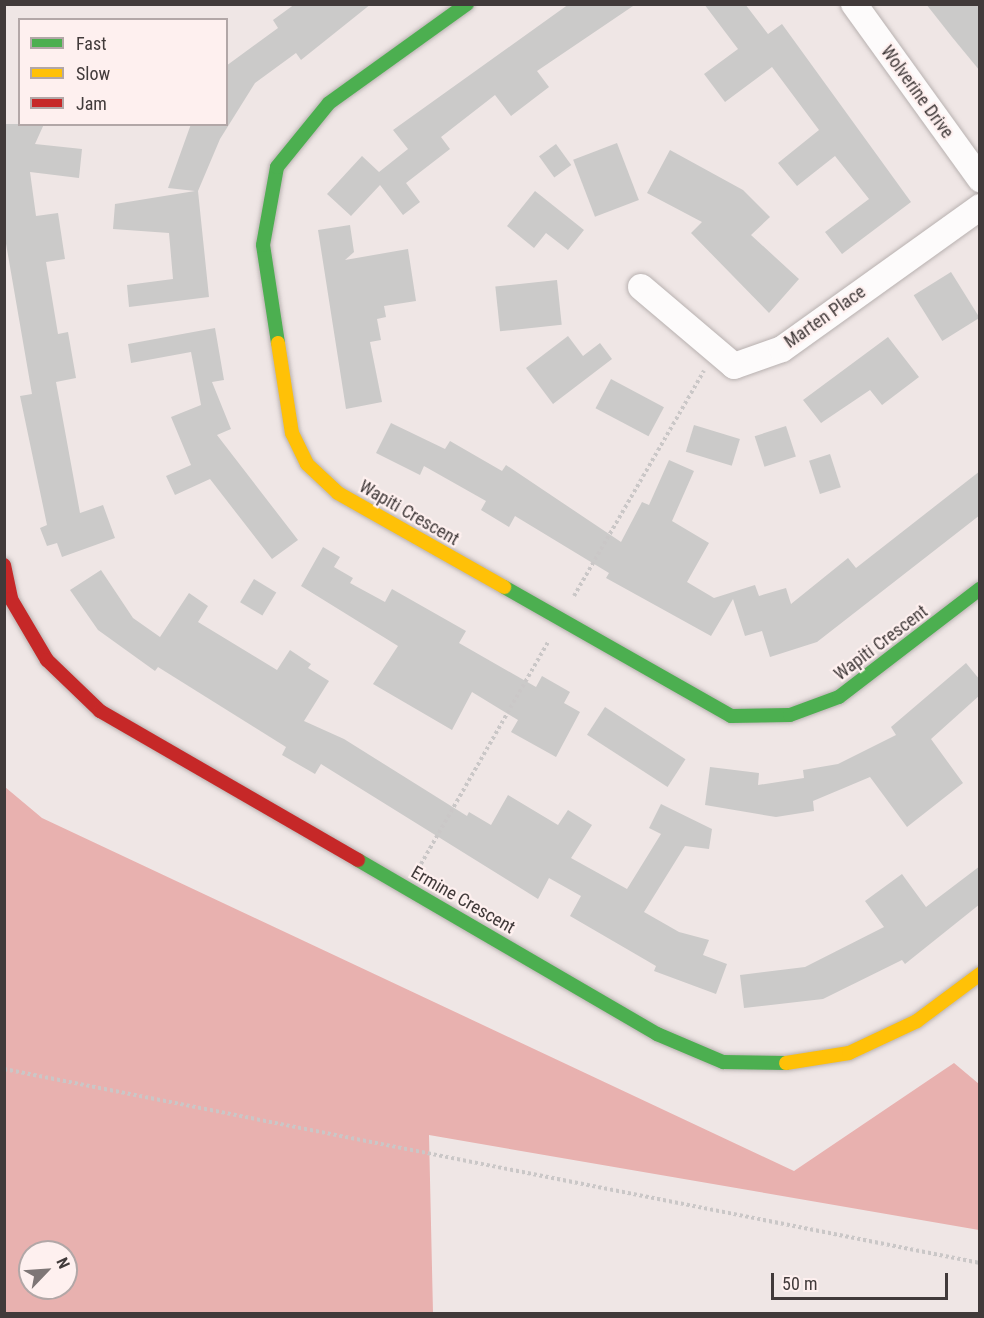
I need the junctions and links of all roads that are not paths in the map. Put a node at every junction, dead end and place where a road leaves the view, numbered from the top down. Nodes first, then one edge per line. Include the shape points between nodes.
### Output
1 (467, 4) edge
2 (854, 4) edge
3 (980, 179) edge
4 (980, 207) edge
5 (641, 287) dead end
6 (4, 565) edge
7 (980, 589) edge
8 (980, 974) edge

1 - 7 street, Wapiti Crescent via 329,103 278,167 263,245 292,433 307,464 338,493 731,716 790,715 839,697
2 - 3 street, Wolverine Drive
4 - 5 street, Marten Place via 782,349 734,366
6 - 8 street, Ermine Crescent via 11,599 47,660 100,711 668,1039 723,1062 777,1064 849,1053 918,1021

